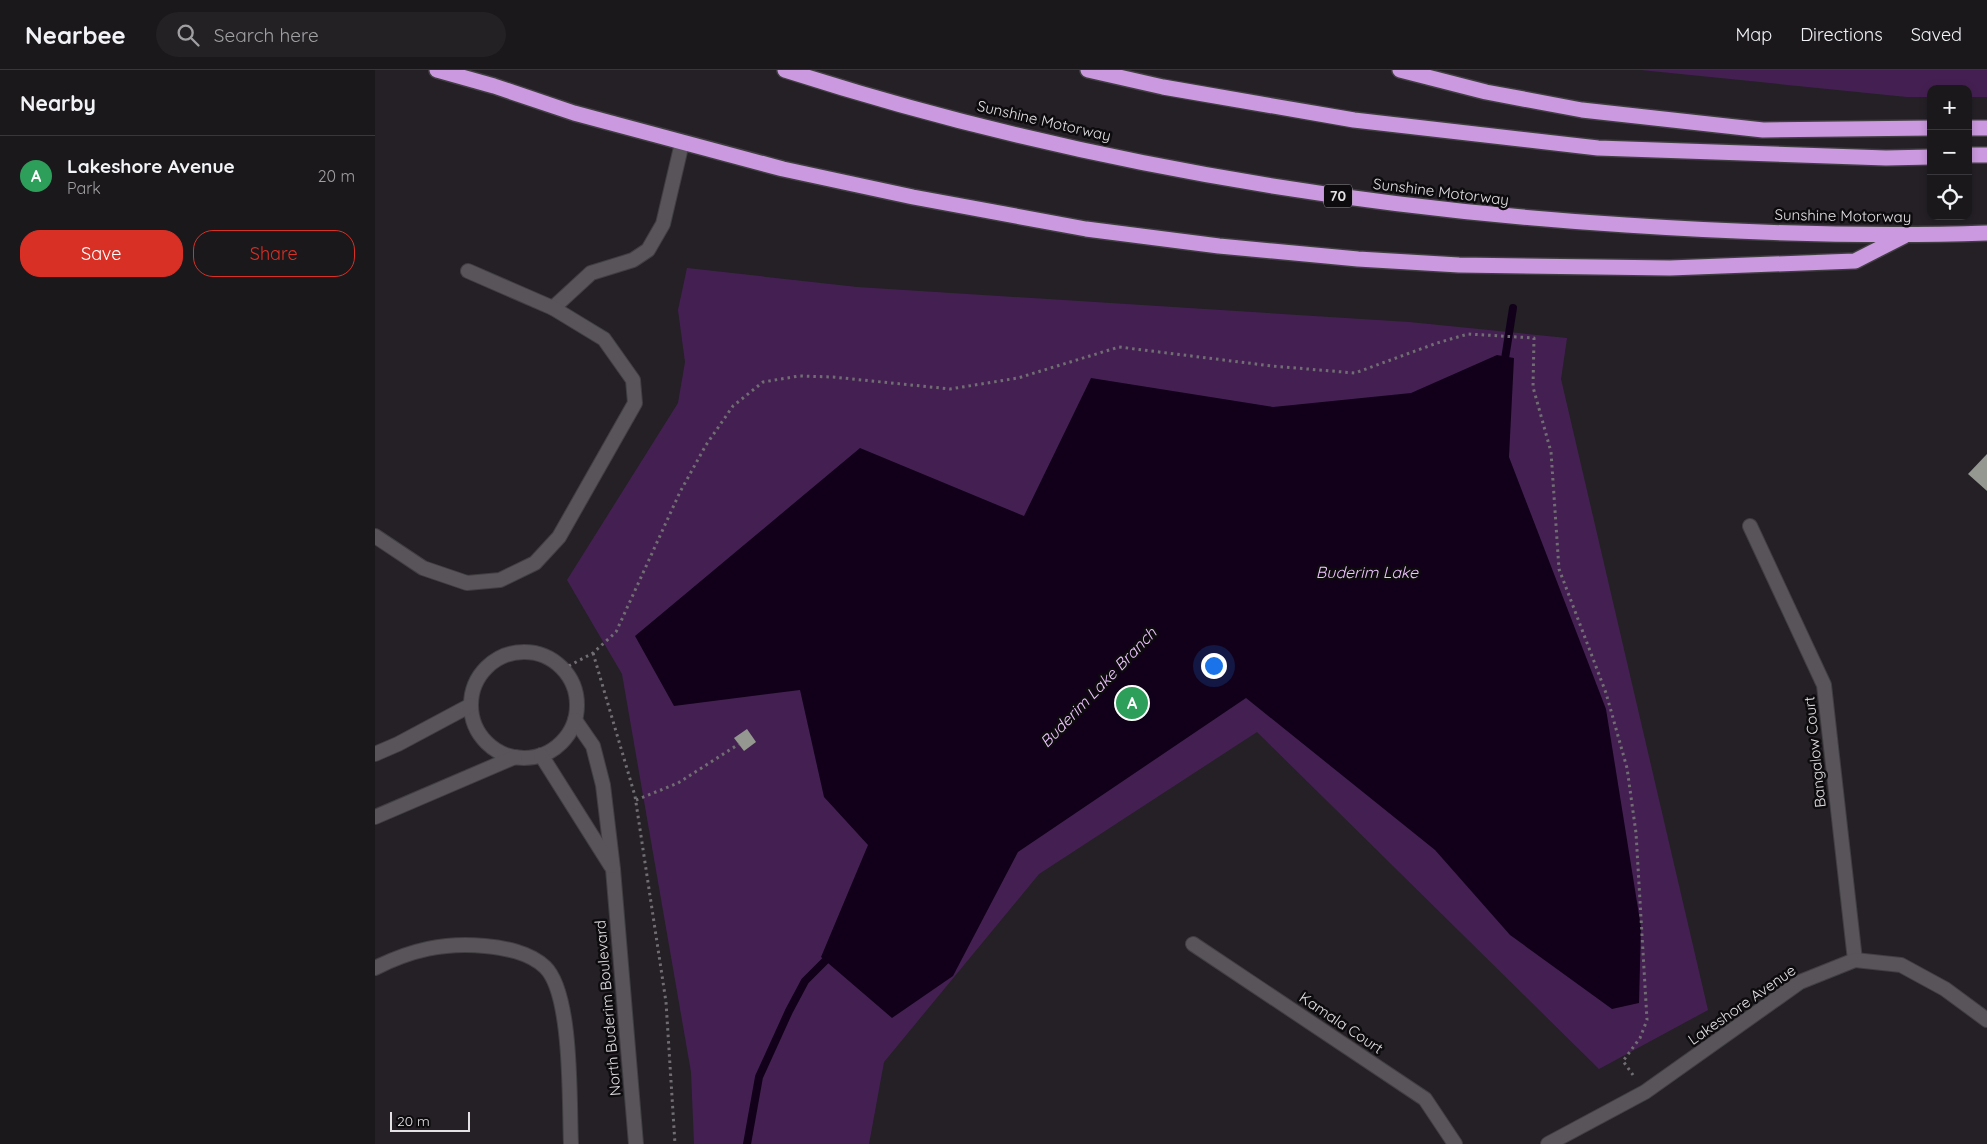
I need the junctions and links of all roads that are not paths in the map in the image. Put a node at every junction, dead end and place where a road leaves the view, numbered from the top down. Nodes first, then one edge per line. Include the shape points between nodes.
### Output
1 (437, 70) edge
2 (785, 70) edge
3 (1088, 70) edge
4 (1400, 70) edge
5 (1927, 128) edge
6 (1972, 128) edge
7 (1987, 128) edge
8 (683, 143) junction
9 (1972, 155) edge
10 (1987, 155) edge
11 (1927, 157) edge
12 (1987, 233) edge
13 (1904, 236) junction
14 (468, 271) dead end
15 (553, 308) junction
16 (1750, 526) dead end
17 (375, 536) edge
18 (471, 705) junction
19 (575, 720) junction
20 (375, 754) edge
21 (541, 755) junction
22 (515, 757) junction
23 (375, 817) edge
24 (613, 869) junction
25 (1193, 944) dead end
26 (1855, 960) junction
27 (375, 968) edge
28 (1987, 1020) edge
29 (571, 1144) edge
30 (636, 1144) edge
31 (1455, 1144) edge
32 (1548, 1144) edge

1 - 8 highway via 574,114
2 - 13 highway, Sunshine Motorway / 70 via 999,130 1243,182 1379,203 1512,218 1709,231
3 - 11 highway via 1163,87 1354,120 1598,148
4 - 5 highway via 1487,92 1582,110 1754,129
6 - 7 highway
8 - 13 highway via 913,197 1086,229 1358,259 1459,265 1660,268 1855,261
8 - 15 street via 663,224 648,250 633,260 591,273
9 - 10 highway
12 - 13 highway, Sunshine Motorway / 70
14 - 15 street
15 - 17 street via 604,339 633,380 635,403 559,537 535,563 500,580 467,583 423,568
16 - 26 street, Bangalow Court via 1824,685
18 - 19 street via 474,688 494,661 509,654 526,652 543,655 569,676 577,697
18 - 20 street
18 - 22 street via 473,720 484,739 501,753
19 - 21 street via 556,747
19 - 24 street, North Buderim Boulevard via 593,746 603,785
21 - 22 street
21 - 24 street, North Buderim Boulevard
22 - 23 street
24 - 30 street, North Buderim Boulevard
25 - 31 street, Kamala Court via 1425,1099
26 - 28 street, Lakeshore Avenue via 1901,965 1945,989
26 - 32 street, Lakeshore Avenue via 1800,982 1645,1092
27 - 29 street via 418,950 469,944 517,951 545,966 554,981 563,1009

